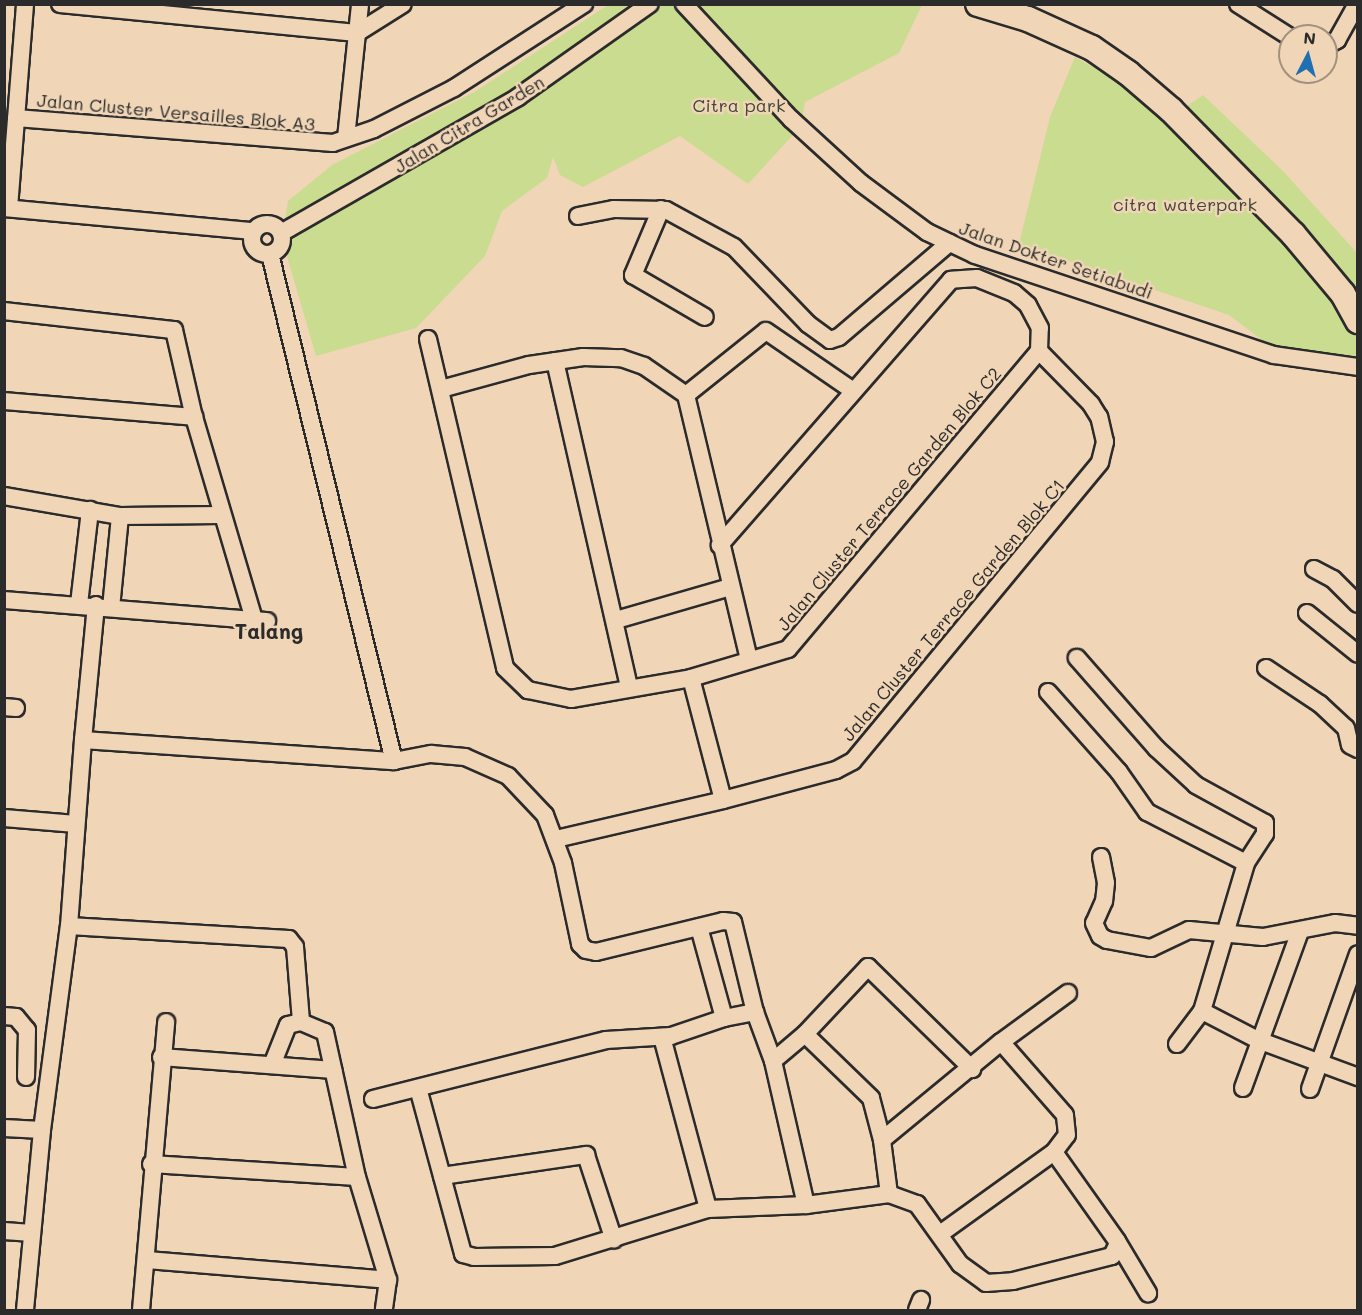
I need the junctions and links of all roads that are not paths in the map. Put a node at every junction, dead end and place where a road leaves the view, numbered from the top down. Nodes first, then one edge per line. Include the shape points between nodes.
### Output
1 (25, 4) edge
2 (60, 4) edge
3 (360, 4) edge
4 (403, 4) edge
5 (584, 4) edge
6 (650, 4) edge
7 (684, 4) edge
8 (978, 4) edge
9 (1238, 4) edge
10 (1357, 4) edge
11 (1278, 29) edge
12 (357, 33) junction
13 (1338, 38) edge
14 (16, 118) junction
15 (346, 138) junction
16 (7, 208) edge
17 (661, 209) junction
18 (578, 216) dead end
19 (253, 231) junction
20 (281, 232) junction
21 (949, 243) junction
22 (270, 254) junction
23 (1350, 298) edge
24 (4, 311) edge
25 (705, 317) dead end
26 (1358, 321) edge
27 (428, 339) dead end
28 (1039, 351) junction
29 (555, 361) junction
30 (1358, 367) edge
31 (441, 389) junction
32 (852, 390) junction
33 (686, 395) junction
34 (4, 401) edge
35 (194, 417) junction
36 (4, 496) edge
37 (90, 510) junction
38 (221, 515) junction
39 (120, 516) junction
40 (720, 545) junction
41 (1314, 569) dead end
42 (730, 587) junction
43 (4, 600) edge
44 (1358, 604) edge
45 (96, 606) junction
46 (1307, 613) dead end
47 (616, 620) junction
48 (1358, 654) edge
49 (1077, 658) dead end
50 (749, 659) junction
51 (1266, 668) dead end
52 (691, 678) junction
53 (629, 686) junction
54 (1048, 692) dead end
55 (83, 740) junction
56 (1358, 749) edge
57 (394, 761) junction
58 (723, 800) junction
59 (4, 818) edge
60 (76, 824) junction
61 (555, 839) junction
62 (1101, 857) dead end
63 (1246, 863) junction
64 (1356, 922) edge
65 (69, 926) junction
66 (699, 927) junction
67 (1300, 931) junction
68 (1227, 933) junction
69 (1357, 960) edge
70 (1068, 993) dead end
71 (755, 1011) junction
72 (1202, 1011) junction
73 (4, 1016) edge
74 (724, 1018) junction
75 (166, 1022) dead end
76 (301, 1022) junction
77 (805, 1034) junction
78 (662, 1037) junction
79 (1258, 1040) junction
80 (1001, 1042) junction
81 (1178, 1044) dead end
82 (161, 1057) junction
83 (772, 1061) junction
84 (1320, 1064) junction
85 (272, 1065) junction
86 (972, 1069) junction
87 (334, 1070) junction
88 (26, 1077) dead end
89 (1358, 1077) edge
90 (418, 1088) junction
91 (1243, 1088) dead end
92 (1310, 1089) dead end
93 (373, 1100) dead end
94 (4, 1128) edge
95 (42, 1130) junction
96 (882, 1140) junction
97 (1054, 1152) junction
98 (151, 1164) junction
99 (442, 1176) junction
100 (357, 1177) junction
101 (889, 1194) junction
102 (806, 1205) junction
103 (708, 1209) junction
104 (4, 1231) edge
105 (32, 1233) junction
106 (940, 1233) junction
107 (614, 1240) junction
108 (1115, 1249) junction
109 (146, 1260) junction
110 (388, 1280) junction
111 (1148, 1293) dead end
112 (24, 1311) edge
113 (141, 1311) edge
114 (384, 1311) edge

1 - 14 street
2 - 12 street
3 - 12 street
4 - 12 street
5 - 15 street, Jalan Cluster Versailles Blok A3 via 454,88 375,129
6 - 20 street, Jalan Citra Garden via 518,97
7 - 21 street, Jalan Dokter Setiabudi via 791,119 861,183 900,215
8 - 23 street via 1028,19 1081,43 1128,73 1171,110 1276,216
9 - 11 street
10 - 13 street
12 - 15 street
14 - 15 street, Jalan Cluster Versailles Blok A3 via 307,143 333,143
14 - 16 street
16 - 19 street
17 - 18 street via 614,209
17 - 21 street via 734,247 808,324 830,340 839,337
17 - 25 street via 633,274
19 - 20 street via 267,223
19 - 22 street via 254,248
20 - 22 street via 280,246
21 - 30 street, Jalan Dokter Setiabudi via 1274,355
22 - 57 street
23 - 26 street
24 - 35 street via 171,328 177,335
27 - 31 street, Jalan Cluster Terrace Garden Blok C2
28 - 32 street via 1040,328 1028,304 1014,293 977,278 951,280
28 - 50 street, Jalan Cluster Terrace Garden Blok C2 via 792,645 782,652
28 - 58 street, Jalan Cluster Terrace Garden Blok C1 via 1095,411 1105,442 1100,462 853,761 836,770
29 - 31 street
29 - 33 street via 621,358 644,366
29 - 47 street
31 - 53 street, Jalan Cluster Terrace Garden Blok C2 via 508,675 528,690 561,699
32 - 33 street via 766,331
32 - 40 street
33 - 40 street
34 - 35 street
35 - 38 street
36 - 37 street
37 - 39 street
37 - 45 street
38 - 39 street
38 - 45 street via 260,620
39 - 45 street
40 - 42 street
41 - 44 street via 1333,579
42 - 47 street
42 - 50 street
43 - 45 street
45 - 55 street
46 - 48 street
47 - 53 street
49 - 63 street via 1156,748 1196,785 1265,823 1265,834
50 - 52 street, Jalan Cluster Terrace Garden Blok C2
51 - 56 street via 1320,704 1346,728 1350,745
52 - 53 street, Jalan Cluster Terrace Garden Blok C2
52 - 58 street
54 - 63 street via 1119,772 1147,812
55 - 57 street
55 - 60 street
57 - 61 street via 450,754 492,769 531,796
58 - 61 street, Jalan Cluster Terrace Garden Blok C1
59 - 60 street
60 - 65 street
61 - 66 street via 580,944 586,950 597,952
62 - 68 street via 1105,892 1094,923 1100,936 1151,948 1189,930
63 - 68 street
64 - 67 street
65 - 76 street via 289,939 295,947
65 - 95 street
66 - 71 street via 727,921 735,925
66 - 74 street
67 - 68 street via 1263,937
67 - 79 street
68 - 72 street
69 - 84 street
70 - 80 street
71 - 74 street
71 - 83 street
72 - 79 street
72 - 81 street
73 - 88 street via 16,1017 27,1030
74 - 78 street
75 - 82 street
76 - 85 street via 286,1028
76 - 87 street via 326,1032
77 - 83 street
77 - 86 street via 862,969 871,969
77 - 96 street via 867,1092
78 - 90 street via 606,1040
78 - 103 street
79 - 84 street
79 - 91 street
80 - 86 street
80 - 97 street via 1068,1119 1067,1134
82 - 85 street
82 - 98 street
83 - 102 street
84 - 89 street
84 - 92 street
85 - 87 street
86 - 96 street
87 - 100 street
90 - 93 street
90 - 99 street
94 - 95 street
95 - 105 street
96 - 101 street
97 - 106 street
97 - 108 street
98 - 100 street
98 - 109 street
99 - 107 street via 584,1155
99 - 107 street via 463,1254 555,1256
100 - 110 street
101 - 102 street
101 - 106 street via 903,1195 916,1204
102 - 103 street
103 - 107 street
104 - 105 street
105 - 112 street
106 - 108 street via 960,1264 986,1283 1013,1281
108 - 111 street
109 - 110 street
109 - 113 street
110 - 114 street

